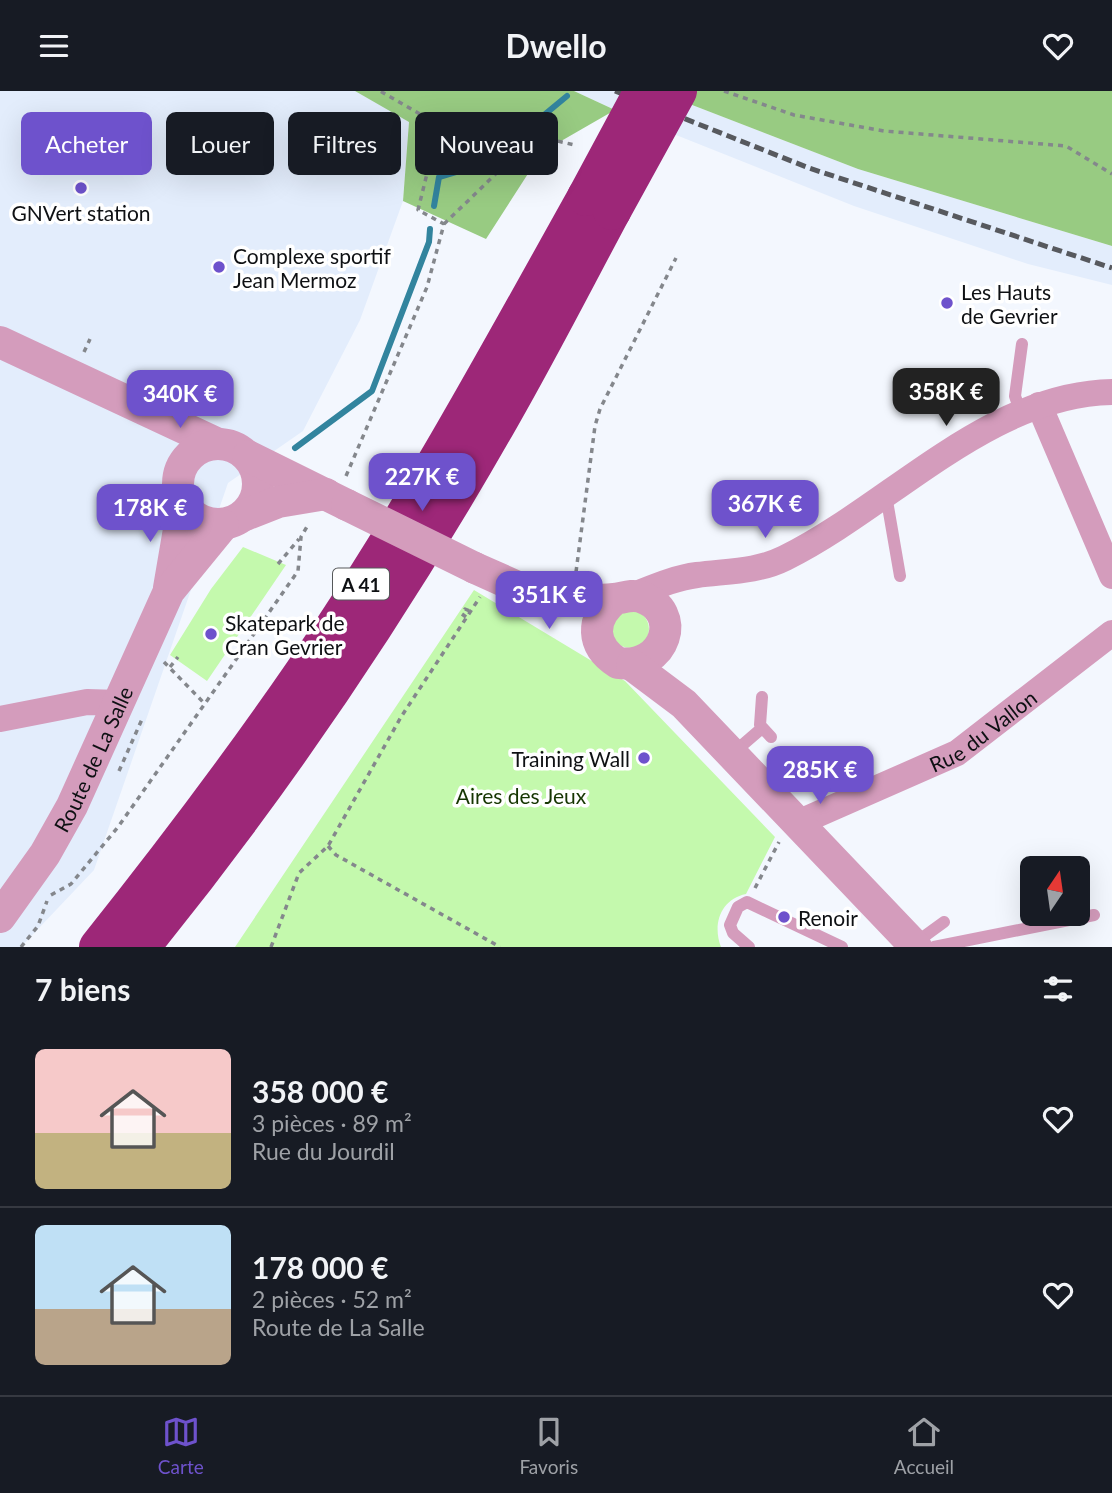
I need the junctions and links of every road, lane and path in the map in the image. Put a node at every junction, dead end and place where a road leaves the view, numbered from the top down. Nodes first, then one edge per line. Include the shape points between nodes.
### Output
1 (380, 91) edge
2 (643, 91) edge
3 (678, 91) edge
4 (724, 91) edge
5 (575, 145) dead end
6 (1112, 174) edge
7 (599, 204) junction
8 (444, 225) junction
9 (676, 258) dead end
10 (90, 339) dead end
11 (0, 342) edge
12 (1021, 344) dead end
13 (85, 348) dead end
14 (1112, 393) edge
15 (1030, 409) junction
16 (142, 410) junction
17 (216, 443) junction
18 (248, 456) junction
19 (180, 468) junction
20 (336, 493) junction
21 (886, 495) junction
22 (183, 506) junction
23 (234, 520) junction
24 (278, 564) dead end
25 (484, 572) junction
26 (900, 576) dead end
27 (1112, 576) edge
28 (169, 591) junction
29 (532, 591) junction
30 (574, 596) junction
31 (623, 597) junction
32 (596, 633) junction
33 (1112, 633) edge
34 (661, 646) junction
35 (178, 657) dead end
36 (159, 659) junction
37 (632, 665) junction
38 (170, 667) junction
39 (762, 697) dead end
40 (204, 703) junction
41 (684, 704) junction
42 (133, 706) junction
43 (0, 719) edge
44 (732, 754) junction
45 (116, 777) dead end
46 (800, 822) junction
47 (328, 846) junction
48 (54, 884) dead end
49 (747, 902) junction
50 (38, 907) dead end
51 (1094, 915) dead end
52 (0, 917) edge
53 (944, 922) dead end
54 (918, 946) edge
55 (21, 947) edge
56 (98, 947) edge
57 (141, 947) edge
58 (271, 947) edge
59 (500, 947) edge
60 (749, 947) edge
61 (842, 947) edge

1 - 8 path via 439,125 418,209
2 - 7 highway, A 41, bridge
3 - 7 highway, A 41, bridge
4 - 6 path via 794,115 884,131 1066,146
5 - 8 path via 535,137
7 - 56 highway, A 41 via 335,626 193,827
7 - 57 highway, A 41 via 501,417 371,628 289,750
8 - 20 path via 428,287
9 - 30 path via 600,409
10 - 13 path
11 - 16 street
12 - 15 lane via 1015,396
14 - 15 street
15 - 21 street via 974,438
15 - 27 street
16 - 17 street
16 - 19 street
17 - 18 street via 233,446
17 - 19 street via 188,455
18 - 20 street
18 - 23 street via 259,486 255,502
19 - 22 street via 177,488
20 - 23 street via 278,502
20 - 25 street, bridge
21 - 26 lane
21 - 31 street via 783,559 734,572 675,579
22 - 23 street via 208,524
22 - 28 street, Route de La Salle
23 - 28 street, Route de La Salle
24 - 40 path via 302,535 298,571
25 - 29 street
25 - 47 path via 470,611 401,717
28 - 36 street, Route de La Salle
29 - 30 street
29 - 32 street via 585,621
30 - 31 street
31 - 32 street via 604,608
31 - 34 street via 649,601 662,617
32 - 37 street via 607,656
33 - 46 street, Rue du Vallon via 957,753
34 - 37 street via 654,656
34 - 41 street
35 - 38 path
36 - 38 path
36 - 42 street, Route de La Salle
37 - 41 street
38 - 40 path
39 - 44 lane via 760,725 767,732
40 - 55 path via 118,827 71,884 51,894 41,909 38,926
41 - 44 street
42 - 43 street via 88,702
42 - 45 path
42 - 52 street, Route de La Salle
44 - 46 street
46 - 49 path via 783,835
46 - 54 street
47 - 58 path via 299,873
47 - 59 path via 336,855
48 - 50 path
49 - 60 lane via 738,907 730,925
49 - 61 lane
51 - 54 lane
53 - 54 lane

